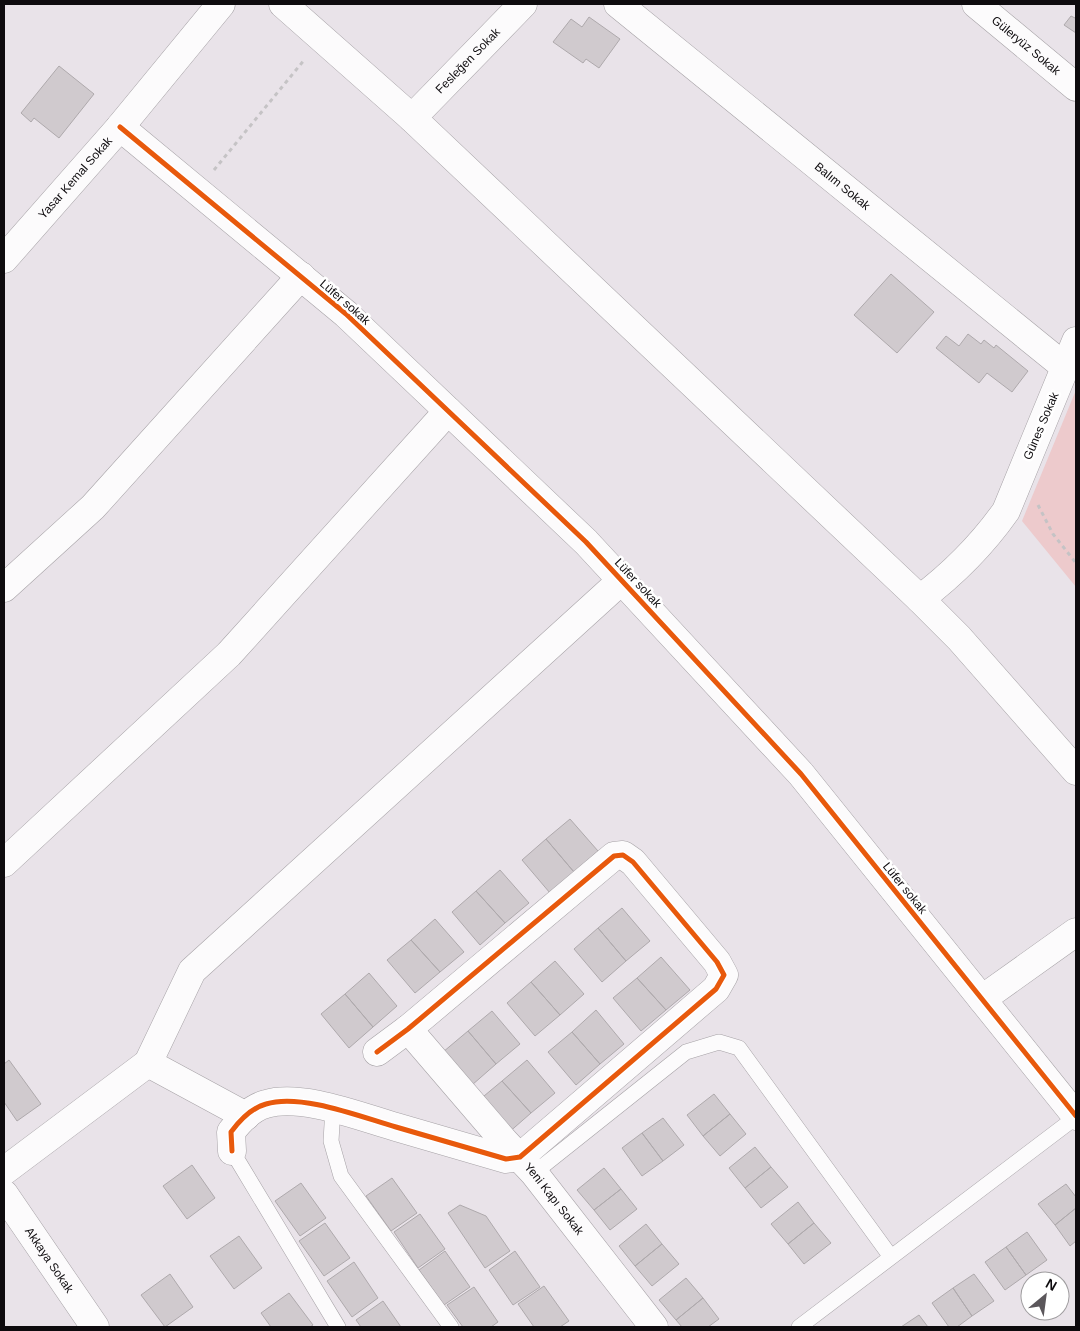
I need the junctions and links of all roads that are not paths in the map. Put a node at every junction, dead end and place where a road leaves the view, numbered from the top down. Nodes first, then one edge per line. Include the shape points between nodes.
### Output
1 (221, 4) edge
2 (283, 4) edge
3 (523, 4) edge
4 (618, 4) edge
5 (976, 4) edge
6 (1076, 87) edge
7 (412, 118) junction
8 (120, 127) junction
9 (4, 259) edge
10 (301, 276) junction
11 (1076, 341) edge
12 (1065, 367) junction
13 (448, 411) junction
14 (622, 580) junction
15 (4, 588) edge
16 (920, 599) junction
17 (1076, 771) edge
18 (4, 863) edge
19 (1076, 932) edge
20 (982, 999) junction
21 (408, 1030) junction
22 (377, 1052) dead end
23 (148, 1063) junction
24 (333, 1108) junction
25 (246, 1116) junction
26 (1076, 1116) edge
27 (232, 1151) joint
28 (527, 1165) junction
29 (4, 1171) edge
30 (4, 1194) edge
31 (891, 1257) junction
32 (94, 1327) edge
33 (338, 1327) edge
34 (451, 1327) edge
35 (654, 1327) edge
36 (799, 1327) edge

1 - 8 street, Yasar Kemal Sokak
2 - 7 street
3 - 7 street, Fesleğen Sokak
4 - 12 street, Balım Sokak
5 - 6 street, Güleryüz Sokak
7 - 16 street
8 - 9 street, Yasar Kemal Sokak
8 - 10 street, Lüfer sokak
10 - 13 street, Lüfer sokak
10 - 15 street via 93,507
11 - 12 street, Günes Sokak
12 - 16 street, Günes Sokak via 1006,511 990,534 946,579
13 - 14 street, Lüfer sokak
13 - 18 street via 229,654
14 - 20 street, Lüfer sokak via 801,774
14 - 23 street via 192,971
16 - 17 street via 959,638
19 - 20 street
20 - 26 street, Lüfer sokak
21 - 22 street
21 - 28 street, Yeni Kapı Sokak
21 - 28 street via 614,856 623,855 633,862 717,962 724,975 716,989
23 - 25 street
23 - 29 street
24 - 25 street via 294,1101 267,1104
24 - 28 street
24 - 34 lane via 331,1141 341,1176
25 - 27 street via 231,1132
26 - 31 lane
27 - 33 lane
28 - 31 lane via 686,1052 719,1042 738,1048
28 - 35 street, Yeni Kapı Sokak
30 - 32 street, Akkaya Sokak
31 - 36 lane

